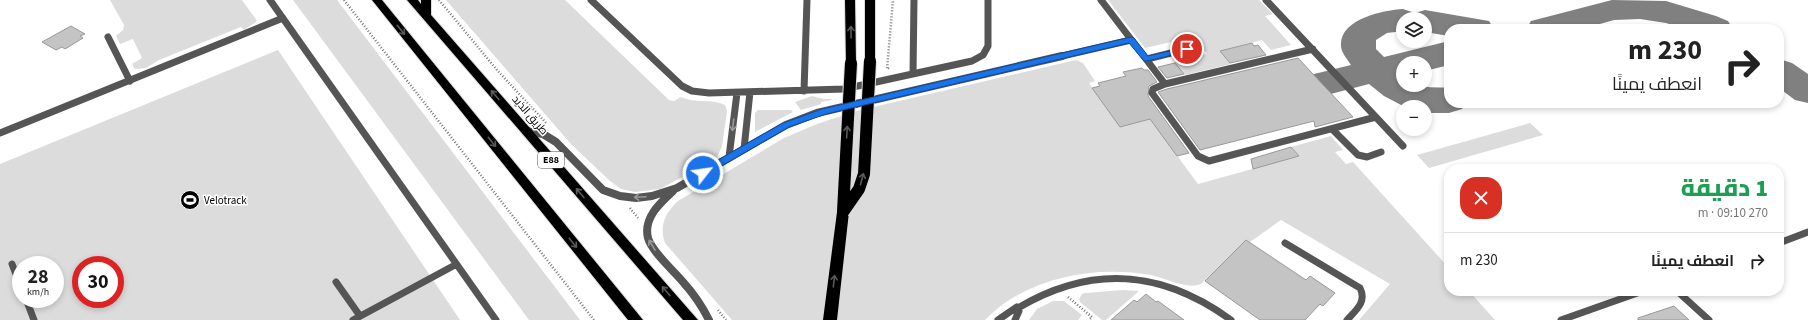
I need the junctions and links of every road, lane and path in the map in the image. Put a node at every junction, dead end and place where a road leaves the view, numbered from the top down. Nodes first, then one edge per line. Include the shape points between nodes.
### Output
1 (270, 0) edge
2 (344, 0) edge
3 (376, 0) edge
4 (412, 0) edge
5 (426, 0) edge
6 (591, 0) edge
7 (807, 0) edge
8 (850, 0) edge
9 (870, 0) edge
10 (893, 0) edge
11 (914, 0) edge
12 (988, 0) edge
13 (1101, 0) edge
14 (1266, 0) edge
15 (426, 16) junction
16 (283, 18) junction
17 (108, 37) dead end
18 (1131, 40) junction
19 (1187, 49) dead end
20 (1313, 49) junction
21 (1062, 56) joint
22 (1147, 59) junction
23 (913, 64) junction
24 (913, 74) junction
25 (130, 80) junction
26 (1165, 84) junction
27 (804, 91) junction
28 (750, 92) junction
29 (738, 93) junction
30 (1376, 117) junction
31 (1332, 129) junction
32 (526, 131) junction
33 (0, 133) edge
34 (1403, 146) dead end
35 (744, 149) junction
36 (1381, 152) dead end
37 (729, 158) junction
38 (677, 188) junction
39 (843, 212) junction
40 (1808, 232) edge
41 (1784, 241) edge
42 (1285, 243) dead end
43 (455, 264) junction
44 (336, 282) dead end
45 (1629, 296) edge
46 (1683, 296) edge
47 (1069, 298) dead end
48 (29, 308) edge
49 (1018, 308) junction
50 (357, 318) edge
51 (34, 320) edge
52 (496, 320) edge
53 (594, 320) edge
54 (636, 320) edge
55 (691, 320) edge
56 (709, 320) edge
57 (830, 320) edge
58 (998, 320) edge
59 (1015, 320) edge
60 (1089, 320) edge
61 (1231, 320) edge
62 (1347, 320) edge
63 (1561, 320) edge
64 (1709, 320) edge

1 - 16 lane
2 - 53 path
3 -> 54 highway
4 - 15 highway, طريق الذيد / E88
5 - 15 highway
6 - 29 lane via 682,86 700,93
7 - 27 lane
39 -> 8 highway, bridge via 851,63
39 -> 9 highway, bridge via 858,189 864,174 870,61
10 - 23 path via 888,69
11 - 23 lane
12 - 24 lane via 988,46 983,55 972,61
13 - 18 lane
14 - 20 lane
32 -> 15 highway, طريق الذيد / E88
16 - 25 lane
16 - 43 lane
17 - 25 lane
18 - 21 lane
18 - 22 lane
19 - 22 lane
20 - 26 lane
20 - 30 lane
21 - 35 street via 817,113 786,125
22 - 26 lane
23 - 24 lane
24 - 27 lane via 844,89
25 - 33 lane
26 - 31 lane via 1153,89 1152,93 1198,156 1205,160
27 - 28 lane
28 - 29 lane
28 - 35 lane
29 -> 37 lane
30 - 31 lane
30 - 34 lane
31 - 36 lane via 1358,155 1364,157
38 -> 32 street via 644,197 628,198 613,194 599,187 550,137
55 -> 32 highway, طريق الذيد / E88
35 - 37 street
37 - 38 street
56 -> 38 street via 700,303 648,237 648,224 654,209
57 -> 39 highway
40 - 41 lane
42 - 62 lane via 1360,288 1363,300
43 - 50 lane
43 - 52 lane
44 - 50 lane
45 - 63 lane
46 - 64 lane
47 - 60 path via 1092,317
48 - 51 lane
49 - 58 lane via 1014,308
49 - 59 lane
49 - 61 lane via 1042,293 1064,285 1106,278 1132,279 1158,283 1183,292 1208,304

